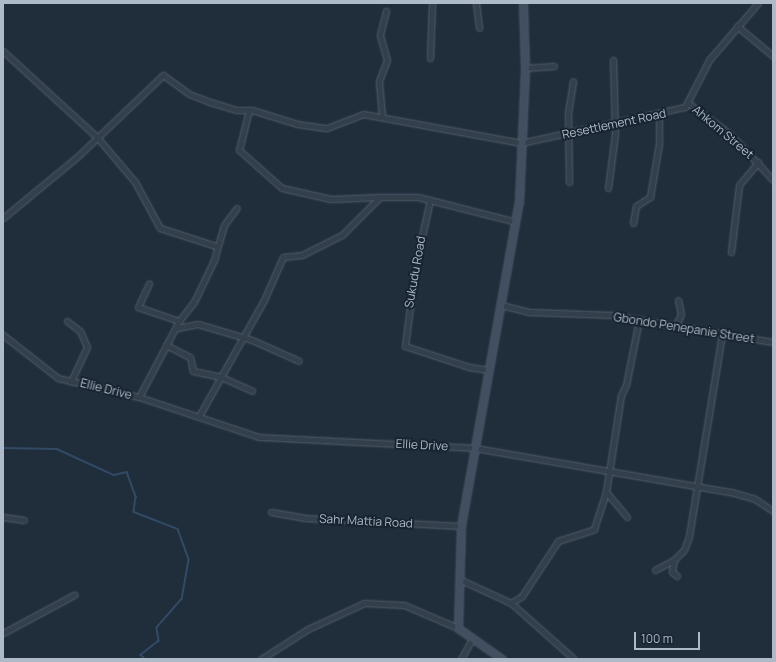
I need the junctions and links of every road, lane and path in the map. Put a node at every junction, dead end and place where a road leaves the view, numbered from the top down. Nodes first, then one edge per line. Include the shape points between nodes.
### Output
1 (432, 3) edge
2 (476, 3) edge
3 (523, 3) edge
4 (758, 3) edge
5 (386, 11) dead end
6 (737, 26) junction
7 (479, 28) dead end
8 (3, 51) edge
9 (773, 55) edge
10 (430, 58) dead end
11 (613, 60) dead end
12 (554, 66) dead end
13 (525, 68) junction
14 (574, 81) dead end
15 (688, 103) junction
16 (249, 110) junction
17 (659, 114) junction
18 (382, 116) junction
19 (615, 121) junction
20 (522, 133) junction
21 (567, 135) junction
22 (97, 137) junction
23 (533, 138) junction
24 (521, 143) junction
25 (758, 162) junction
26 (773, 180) edge
27 (569, 182) dead end
28 (608, 188) dead end
29 (380, 197) junction
30 (430, 200) junction
31 (237, 208) dead end
32 (3, 218) edge
33 (516, 222) junction
34 (633, 223) dead end
35 (216, 246) junction
36 (731, 252) dead end
37 (149, 282) dead end
38 (678, 300) dead end
39 (501, 305) junction
40 (639, 320) junction
41 (68, 321) dead end
42 (179, 321) junction
43 (675, 327) junction
44 (177, 328) junction
45 (722, 335) junction
46 (3, 336) edge
47 (242, 339) junction
48 (773, 342) edge
49 (166, 345) junction
50 (299, 361) dead end
51 (488, 370) junction
52 (221, 377) junction
53 (71, 381) junction
54 (252, 391) dead end
55 (139, 397) junction
56 (199, 416) junction
57 (475, 448) junction
58 (610, 473) junction
59 (697, 485) junction
60 (606, 492) junction
61 (773, 511) edge
62 (271, 512) dead end
63 (3, 517) edge
64 (627, 517) dead end
65 (24, 520) dead end
66 (461, 526) junction
67 (674, 560) junction
68 (655, 570) dead end
69 (677, 576) dead end
70 (461, 580) junction
71 (74, 595) dead end
72 (511, 603) junction
73 (458, 628) junction
74 (3, 633) edge
75 (473, 637) junction
76 (261, 659) edge
77 (461, 659) edge
78 (502, 659) edge
79 (574, 659) edge

1 - 10 street
2 - 7 street
3 - 13 main road
4 - 6 street
5 - 18 street via 380,35 386,60 379,81
6 - 9 street
6 - 15 street via 697,79
8 - 22 street
11 - 19 street
12 - 13 street
13 - 20 main road
14 - 21 street
15 - 17 street, Resettlement Road via 680,110
15 - 25 street, Ahkom Street via 730,134
16 - 18 street via 296,124 327,128 363,114
16 - 22 street via 236,110 189,94 163,75
16 - 29 street via 239,150 282,188 331,199
17 - 19 street, Resettlement Road
17 - 34 street via 659,144 650,197 636,206
18 - 24 street
19 - 21 street, Resettlement Road
19 - 28 street
20 - 23 street, Resettlement Road
20 - 24 main road
21 - 23 street, Resettlement Road
21 - 27 street
22 - 32 street
22 - 35 street via 135,182 160,228
23 - 24 street, Resettlement Road
24 - 33 main road
25 - 26 street, Ahkom Street
25 - 36 street via 738,185
29 - 30 street
29 - 47 street via 342,235 302,255 283,257 271,286
30 - 33 street
30 - 51 street, Sukudu Road via 415,268 405,346 469,367
31 - 35 street via 224,225
33 - 39 main road
35 - 42 street via 214,260 194,302
37 - 42 street via 138,307
38 - 43 street via 681,314
39 - 40 street, Gbondo Penepanie Street via 530,312 550,310
39 - 51 main road
40 - 43 street, Gbondo Penepanie Street
40 - 58 street via 626,385 621,395
41 - 53 street via 80,332 87,347
42 - 44 street
43 - 45 street, Gbondo Penepanie Street
44 - 47 street via 198,324
44 - 49 street
45 - 48 street, Gbondo Penepanie Street
45 - 59 street
46 - 53 street, Ellie Drive via 50,374
47 - 50 street via 252,340
47 - 52 street
49 - 52 street via 190,357 193,371
49 - 55 street
51 - 57 main road
52 - 54 street
52 - 56 street
53 - 55 street, Ellie Drive
55 - 56 street, Ellie Drive
56 - 57 street, Ellie Drive via 259,437 279,440
57 - 58 street, Ellie Drive
57 - 66 main road
58 - 59 street, Ellie Drive
58 - 60 street
59 - 61 street, Ellie Drive via 755,499
59 - 67 street via 689,536 684,550
60 - 64 street
60 - 72 street via 594,529 558,541 526,591
62 - 66 street, Sahr Mattia Road via 305,518
63 - 65 street
66 - 70 main road
67 - 68 street
67 - 69 street via 672,572
70 - 72 street
70 - 73 main road
71 - 74 street
72 - 79 street
73 - 75 main road
73 - 76 street via 404,605 364,603 308,629
75 - 77 street
75 - 78 main road

